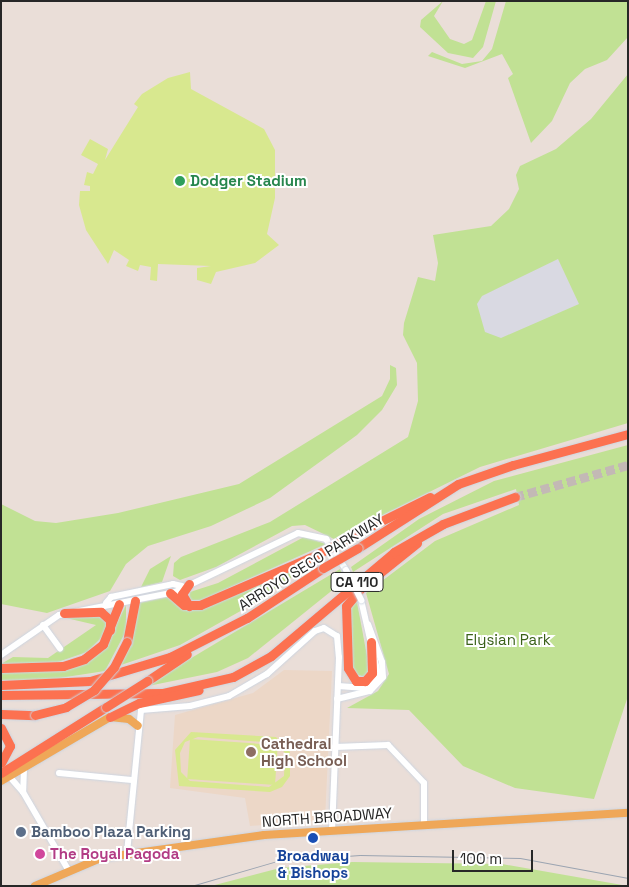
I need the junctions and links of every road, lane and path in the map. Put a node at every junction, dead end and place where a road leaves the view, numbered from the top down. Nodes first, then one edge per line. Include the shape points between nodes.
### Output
1 (628, 433) edge
2 (451, 488) junction
3 (515, 497) tunnel mouth
4 (443, 524) junction
5 (186, 585) junction
6 (170, 593) junction
7 (135, 601) junction
8 (106, 603) junction
9 (119, 604) junction
10 (189, 606) junction
11 (64, 613) junction
12 (368, 624) junction
13 (44, 625) junction
14 (110, 633) junction
15 (213, 637) junction
16 (371, 642) junction
17 (60, 648) dead end
18 (1, 655) edge
19 (1, 668) edge
20 (1, 685) edge
21 (210, 685) junction
22 (338, 686) junction
23 (1, 695) edge
24 (337, 699) junction
25 (1, 714) edge
26 (110, 717) junction
27 (138, 726) junction
28 (1, 728) edge
29 (335, 747) junction
30 (1, 763) edge
31 (24, 768) junction
32 (59, 773) dead end
33 (5, 775) edge
34 (132, 780) junction
35 (1, 781) edge
36 (23, 792) junction
37 (628, 813) edge
38 (424, 825) junction
39 (332, 830) junction
40 (127, 853) junction
41 (69, 870) junction
42 (35, 886) edge

1 - 2 highway, ARROYO SECO PARKWAY / CA 110 via 512,464
2 - 10 highway, bridge via 316,555
2 - 15 highway, ARROYO SECO PARKWAY / CA 110, bridge
3 - 4 highway, CA 110
4 - 16 highway via 381,570 348,602 348,668 356,681 365,681 372,673
4 - 21 highway, CA 110 via 394,552 271,656
5 - 6 street
5 - 8 street via 173,584 111,597
5 - 10 highway via 182,594
5 - 12 street, bridge via 302,532 330,543 362,600
6 - 7 street
6 - 10 highway
7 - 9 street
7 - 25 highway, bridge via 127,642 114,667 94,690 66,707 35,715
8 - 9 street
8 - 11 street
9 - 14 highway
11 - 13 street
11 - 14 highway via 101,612 110,620
12 - 16 street
12 - 24 street via 382,662 383,678 370,691
13 - 17 street
13 - 18 street
14 - 19 highway via 96,651 74,664
15 - 20 highway, ARROYO SECO PARKWAY / CA 110 via 157,662 90,682
15 - 33 highway, bridge
16 - 22 street via 379,668 375,681 362,688
21 - 23 highway, CA 110 via 163,693
21 - 26 highway via 186,696 139,703
22 - 24 street
22 - 27 street via 338,638 330,630 318,630 249,686 204,704 144,709
24 - 29 street
26 - 27 main road via 129,718
26 - 31 main road
27 - 34 street
28 - 30 highway via 10,746
29 - 38 street via 388,744 424,783
29 - 39 street
31 - 33 main road
31 - 36 street
32 - 34 street
33 - 35 main road
33 - 36 street
34 - 40 street
36 - 41 street
37 - 38 main road, NORTH BROADWAY
38 - 39 main road, NORTH BROADWAY
39 - 40 main road, NORTH BROADWAY
40 - 41 main road, NORTH BROADWAY via 98,858
41 - 42 main road, NORTH BROADWAY

